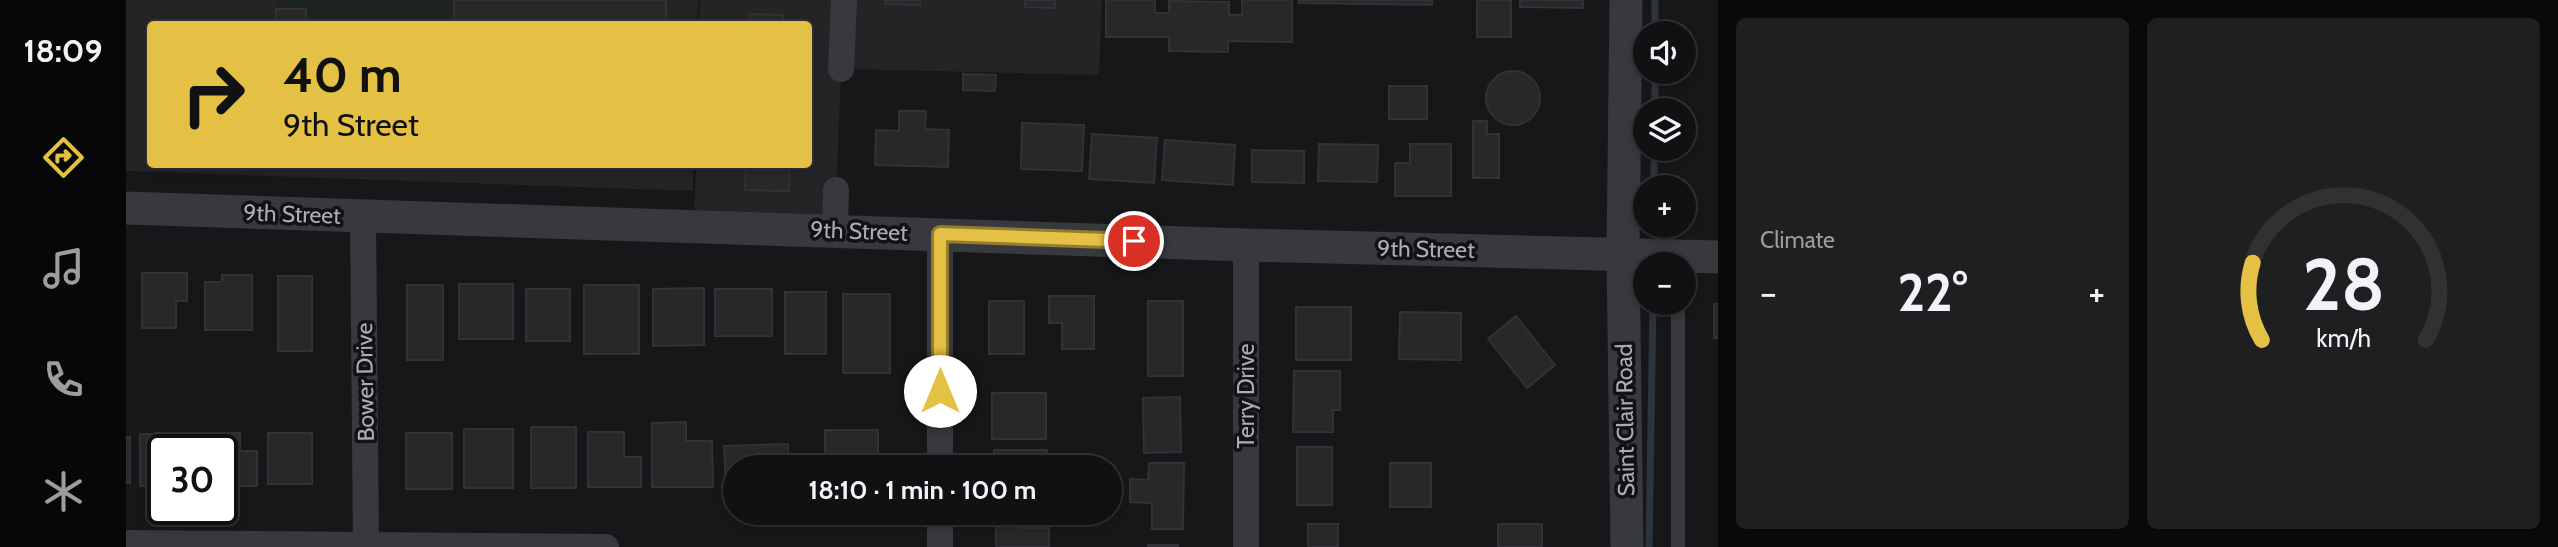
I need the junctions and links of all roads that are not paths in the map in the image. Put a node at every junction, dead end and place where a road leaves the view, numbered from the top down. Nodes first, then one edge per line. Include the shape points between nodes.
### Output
1 (844, 0) edge
2 (1626, 0) edge
3 (841, 69) dead end
4 (836, 190) dead end
5 (126, 208) edge
6 (363, 216) junction
7 (835, 230) junction
8 (940, 234) junction
9 (1246, 245) junction
10 (1623, 254) junction
11 (1633, 255) edge
12 (1718, 257) edge
13 (1696, 259) edge
14 (1678, 315) edge
15 (940, 455) edge
16 (940, 525) edge
17 (126, 543) edge
18 (366, 545) edge
19 (606, 547) edge
20 (940, 547) edge
21 (1246, 547) edge
22 (1627, 547) edge
23 (1678, 547) edge

1 - 3 street
2 - 10 street, Saint Clair Road
4 - 7 street
5 - 6 street, 9th Street
6 - 7 street, 9th Street
6 - 18 street, Bower Drive
7 - 8 street, 9th Street
8 - 9 street, 9th Street
8 - 15 street
9 - 10 street, 9th Street
9 - 21 street, Terry Drive
10 - 11 street, 9th Street
10 - 22 street, Saint Clair Road
12 - 13 street, 9th Street
14 - 23 lane
16 - 20 street
17 - 18 street
18 - 19 street

